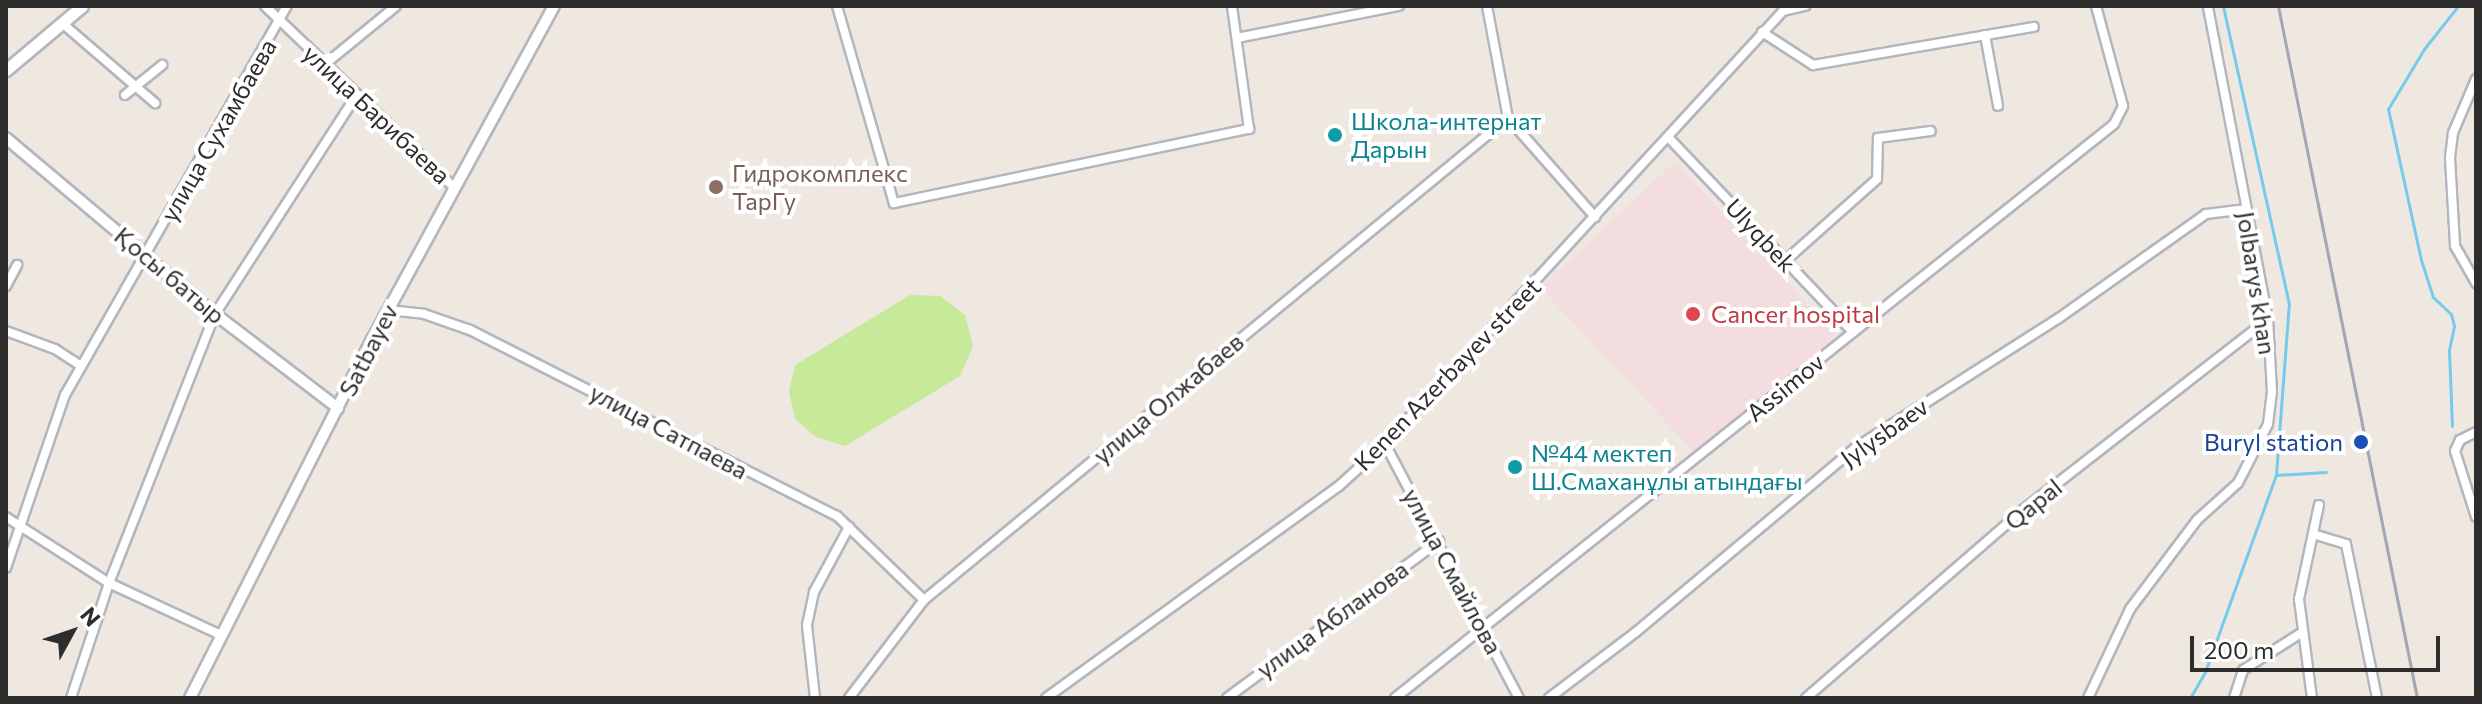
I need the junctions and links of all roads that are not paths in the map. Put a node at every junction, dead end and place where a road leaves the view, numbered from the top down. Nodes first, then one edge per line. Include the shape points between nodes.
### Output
1 (82, 6) edge
2 (265, 6) edge
3 (287, 6) edge
4 (396, 6) edge
5 (554, 6) edge
6 (837, 6) edge
7 (1232, 6) edge
8 (1399, 6) edge
9 (1487, 6) edge
10 (1805, 6) edge
11 (2096, 6) edge
12 (2208, 6) edge
13 (1781, 8) edge
14 (280, 22) junction
15 (62, 23) junction
16 (2034, 27) dead end
17 (1762, 32) junction
18 (1985, 35) junction
19 (1237, 38) junction
20 (162, 65) dead end
21 (324, 65) junction
22 (6, 70) edge
23 (2476, 79) edge
24 (135, 87) junction
25 (125, 95) dead end
26 (356, 96) junction
27 (155, 103) dead end
28 (1998, 106) dead end
29 (1508, 118) junction
30 (1931, 131) dead end
31 (1668, 137) junction
32 (6, 138) edge
33 (455, 188) junction
34 (2245, 209) junction
35 (1595, 217) junction
36 (145, 253) junction
37 (1785, 261) junction
38 (17, 265) dead end
39 (2476, 283) edge
40 (6, 286) edge
41 (388, 310) junction
42 (215, 314) junction
43 (2268, 319) junction
44 (6, 331) edge
45 (1853, 332) junction
46 (81, 366) junction
47 (338, 408) junction
48 (2476, 432) edge
49 (1385, 444) junction
50 (2319, 505) dead end
51 (6, 517) edge
52 (2476, 517) edge
53 (22, 526) junction
54 (849, 527) junction
55 (2313, 534) junction
56 (1439, 541) junction
57 (6, 568) edge
58 (109, 583) junction
59 (924, 600) junction
60 (1483, 628) junction
61 (2301, 633) junction
62 (221, 635) junction
63 (71, 698) edge
64 (190, 698) edge
65 (815, 698) edge
66 (849, 698) edge
67 (1046, 698) edge
68 (1227, 698) edge
69 (1395, 698) edge
70 (1519, 698) edge
71 (1549, 698) edge
72 (1806, 698) edge
73 (2088, 698) edge
74 (2234, 698) edge
75 (2312, 698) edge
76 (2377, 698) edge

1 - 15 main road
2 - 14 street, улица Барибаева
3 - 14 street, улица Сухамбаева
4 - 21 street
5 - 33 street, Satbayev
6 - 19 street via 894,203 1249,129
7 - 19 street
8 - 19 street
9 - 29 street
10 - 13 street, Kenen Azerbayev street
11 - 45 street, Assimov via 2123,106 2114,124
12 - 34 street, Jolbarys khan
13 - 17 street, Kenen Azerbayev street
14 - 21 street, улица Барибаева
14 - 36 street, улица Сухамбаева
15 - 22 main road
15 - 24 street
16 - 18 street
17 - 18 street via 1813,65
17 - 31 street, Kenen Azerbayev street
18 - 28 street
20 - 24 street
21 - 26 street, улица Барибаева
23 - 39 street via 2453,133 2450,158 2455,246
24 - 25 street
24 - 27 street
26 - 33 street, улица Барибаева
26 - 42 street
29 - 35 street
29 - 59 street, улица Олжабаев
30 - 37 street via 1878,138 1877,179
31 - 35 street, Kenen Azerbayev street
31 - 37 street, Ulyqbek
32 - 36 street, Қосы батыр
33 - 41 street, Satbayev
34 - 43 street, Jolbarys khan
34 - 71 street, Jylysbaev via 2206,214 2059,318 1855,448
35 - 49 street, Kenen Azerbayev street
36 - 42 street, Қосы батыр
36 - 46 street, улица Сухамбаева
37 - 45 street, Ulyqbek
38 - 40 street
41 - 47 street, Satbayev
41 - 54 street, улица Сатпаева via 424,314 470,330
42 - 47 street, Қосы батыр
42 - 58 street
43 - 72 street, Qapal via 2023,510
43 - 73 street, Jolbarys khan via 2268,424 2238,483 2197,520 2130,609
44 - 46 street via 55,349
45 - 60 street, Assimov
46 - 53 street, улица Сухамбаева via 65,395
47 - 62 street, Satbayev
48 - 52 street via 2460,440 2455,451
49 - 56 street, улица Смайлова
49 - 67 street, Kenen Azerbayev street via 1339,486
50 - 55 street
51 - 53 street
53 - 57 street, улица Сухамбаева
53 - 58 street
54 - 59 street, улица Сатпаева
54 - 65 street via 814,592 807,625
55 - 61 street via 2299,599
55 - 76 street via 2346,544
56 - 60 street, улица Смайлова
56 - 68 street, улица Абланова
58 - 62 street
58 - 63 street
59 - 66 street, улица Олжабаев
60 - 69 street, Assimov
60 - 70 street, улица Смайлова
61 - 74 street via 2243,670
61 - 75 street
62 - 64 street, Satbayev

